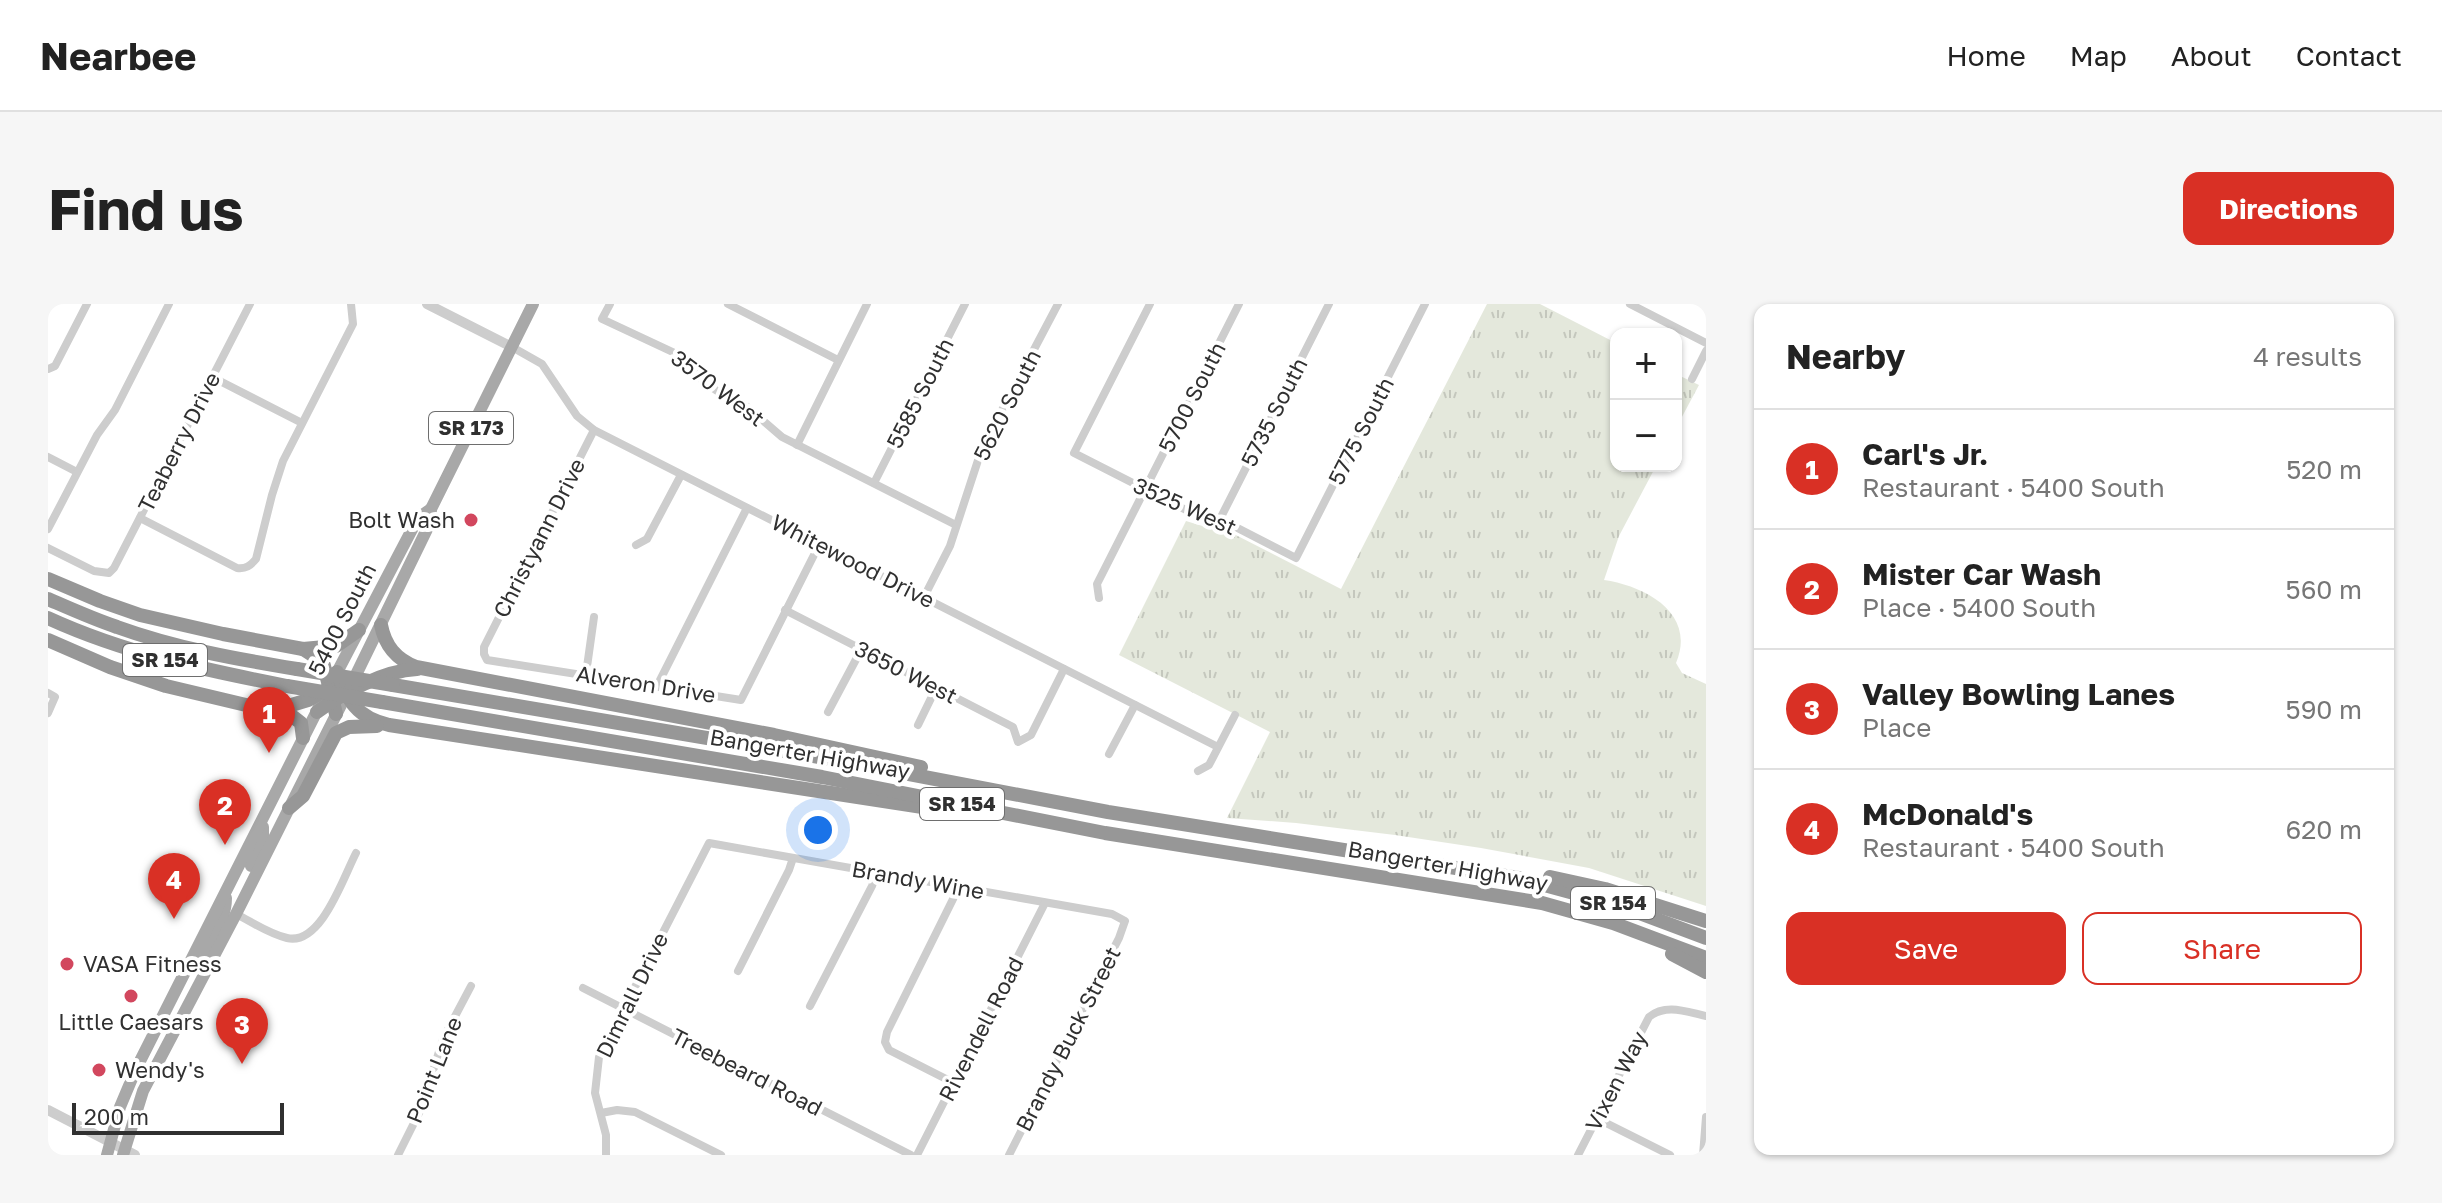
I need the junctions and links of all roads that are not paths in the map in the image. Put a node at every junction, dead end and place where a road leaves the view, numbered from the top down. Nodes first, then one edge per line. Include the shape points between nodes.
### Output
1 (87, 304) edge
2 (169, 304) edge
3 (250, 304) edge
4 (351, 304) edge
5 (427, 304) edge
6 (533, 304) edge
7 (610, 304) edge
8 (728, 304) edge
9 (867, 304) edge
10 (965, 304) edge
11 (1058, 304) edge
12 (1150, 304) edge
13 (1239, 304) edge
14 (1329, 304) edge
15 (1425, 304) edge
16 (1633, 305) edge
17 (1706, 343) edge
18 (512, 347) junction
19 (1706, 351) edge
20 (838, 360) junction
21 (50, 370) edge
22 (212, 377) junction
23 (1692, 379) dead end
24 (302, 423) junction
25 (594, 430) junction
26 (797, 445) junction
27 (48, 457) edge
28 (77, 472) junction
29 (681, 475) junction
30 (874, 483) junction
31 (1145, 489) junction
32 (747, 508) junction
33 (431, 509) junction
34 (140, 518) junction
35 (1220, 519) junction
36 (956, 525) junction
37 (48, 529) edge
38 (636, 545) dead end
39 (819, 545) junction
40 (48, 548) edge
41 (1296, 558) joint
42 (48, 579) edge
43 (924, 597) junction
44 (1099, 598) dead end
45 (48, 599) edge
46 (785, 610) junction
47 (594, 617) dead end
48 (48, 618) edge
49 (381, 625) junction
50 (359, 630) junction
51 (48, 640) edge
52 (484, 647) joint
53 (303, 649) junction
54 (861, 650) junction
55 (423, 668) junction
56 (1064, 669) junction
57 (586, 674) junction
58 (657, 686) junction
59 (936, 688) junction
60 (339, 691) junction
61 (52, 695) edge
62 (1135, 705) junction
63 (275, 710) junction
64 (317, 712) joint
65 (828, 712) dead end
66 (48, 713) edge
67 (1235, 715) dead end
68 (389, 725) junction
69 (918, 725) dead end
70 (303, 738) junction
71 (1218, 747) junction
72 (1109, 754) dead end
73 (1198, 771) dead end
74 (289, 808) junction
75 (1108, 812) junction
76 (263, 817) junction
77 (1105, 833) junction
78 (709, 843) joint
79 (356, 853) dead end
80 (793, 858) junction
81 (876, 873) junction
82 (1518, 878) junction
83 (959, 887) junction
84 (227, 891) junction
85 (1045, 903) junction
86 (236, 914) junction
87 (1604, 920) junction
88 (1125, 921) joint
89 (1706, 921) edge
90 (1706, 938) edge
91 (1706, 958) edge
92 (738, 971) dead end
93 (1706, 972) edge
94 (471, 986) dead end
95 (583, 988) dead end
96 (196, 989) junction
97 (810, 1006) dead end
98 (623, 1009) junction
99 (1706, 1016) edge
100 (954, 1083) junction
101 (48, 1110) edge
102 (601, 1113) junction
103 (1706, 1117) edge
104 (1596, 1118) junction
105 (108, 1148) edge
106 (127, 1153) edge
107 (398, 1155) edge
108 (606, 1155) edge
109 (721, 1155) edge
110 (914, 1155) edge
111 (1009, 1155) edge
112 (1578, 1155) edge
113 (1670, 1155) edge
114 (1703, 1155) edge

1 - 21 street
2 - 28 street
3 - 22 street, Teaberry Drive
4 - 24 street via 353,324
5 - 18 street
6 - 18 main road, 5400 South / SR 173
7 - 26 street, 3570 West via 602,319 679,355 712,388
8 - 20 street
9 - 20 street
10 - 30 street, 5585 South
11 - 36 street, 5620 South via 982,448
12 - 31 street, 3525 West via 1074,453
13 - 31 street, 5700 South
14 - 35 street, 5735 South
15 - 41 street, 5775 South
16 - 17 street
18 - 25 street, Whitewood Drive via 542,364 577,416
18 - 33 main road, 5400 South / SR 173
19 - 23 street
20 - 26 street
22 - 24 street
22 - 34 street, Teaberry Drive
24 - 34 street via 283,461 251,565 237,568
25 - 29 street, Whitewood Drive
25 - 52 street, Christyann Drive
26 - 30 street, 3570 West
27 - 28 street
28 - 37 street
29 - 32 street, Whitewood Drive
29 - 38 street via 647,539
30 - 36 street, 3570 West
31 - 35 street, 3525 West via 1186,510
31 - 44 street, 5700 South via 1097,584
32 - 39 street, Whitewood Drive
32 - 58 street
33 - 49 main road, 5400 South / SR 173 via 430,523
33 - 50 main road, 5400 South / SR 173 via 418,518
34 - 40 street, Teaberry Drive via 109,573
35 - 41 street, 3525 West
36 - 43 street, 5620 South
39 - 43 street, Whitewood Drive
39 - 46 street, Alveron Drive
42 - 53 highway via 151,617
43 - 56 street, Whitewood Drive
45 - 75 highway, Bangerter Highway / SR 154, bridge via 116,627 225,657 825,758
46 - 54 street, 3650 West
46 - 58 street, Alveron Drive via 741,700
47 - 57 street
48 - 77 highway, Bangerter Highway / SR 154, bridge via 168,661 287,686 822,777
49 - 55 highway via 397,656
49 - 60 main road, 5400 South / SR 173
50 - 53 highway via 336,646
50 - 60 main road, 5400 South / SR 173
51 - 63 highway via 166,686
52 - 57 street, Alveron Drive via 487,660 493,662
53 - 60 highway via 323,662
54 - 59 street, 3650 West
54 - 65 street
55 - 60 highway
55 - 75 highway via 827,746
56 - 59 street, 3650 West via 1031,735 1018,742 1013,727
56 - 62 street, Whitewood Drive
57 - 58 street, Alveron Drive
59 - 69 street
60 - 63 highway
60 - 64 highway
60 - 68 highway via 368,719
60 - 74 main road, 5400 South / SR 173
61 - 66 street
62 - 71 street, Whitewood Drive
62 - 72 street
63 - 70 highway via 298,719
64 - 70 main road
67 - 71 street
68 - 74 highway via 336,733 303,796
68 - 77 highway
70 - 76 main road
71 - 73 street via 1209,765
74 - 86 main road, 5400 South / SR 173
75 - 82 highway, Bangerter Highway / SR 154
76 - 84 main road
76 - 86 main road via 263,836 239,891
77 - 87 highway, Bangerter Highway / SR 154 via 1542,903
78 - 80 street, Brandy Wine
78 - 98 street, Dimrall Drive
79 - 86 street via 317,928 307,936 289,939
80 - 81 street, Brandy Wine
80 - 92 street
81 - 83 street, Brandy Wine
81 - 97 street
82 - 89 highway via 1584,883
82 - 90 highway, Bangerter Highway / SR 154 via 1618,905
83 - 85 street, Brandy Wine
83 - 100 street via 885,1042 889,1050
84 - 96 main road via 226,911
84 - 105 main road via 125,1094
85 - 88 street, Brandy Wine
85 - 100 street, Rivendell Road
86 - 96 main road, 5400 South / SR 173
87 - 91 highway, Bangerter Highway / SR 154
87 - 93 highway
88 - 111 street, Brandy Buck Street
94 - 107 street, Point Lane via 443,1039 421,1109
95 - 98 street, Treebeard Road
96 - 106 main road, 5400 South / SR 173 via 143,1091
98 - 102 street, Dimrall Drive via 596,1069
98 - 110 street, Treebeard Road
99 - 104 street, Vixen Way via 1671,1009 1653,1013
100 - 110 street, Rivendell Road
101 - 105 street
102 - 108 street, Dimrall Drive
102 - 109 street via 635,1112
103 - 114 street
104 - 112 street, Vixen Way
104 - 113 street
105 - 106 street

